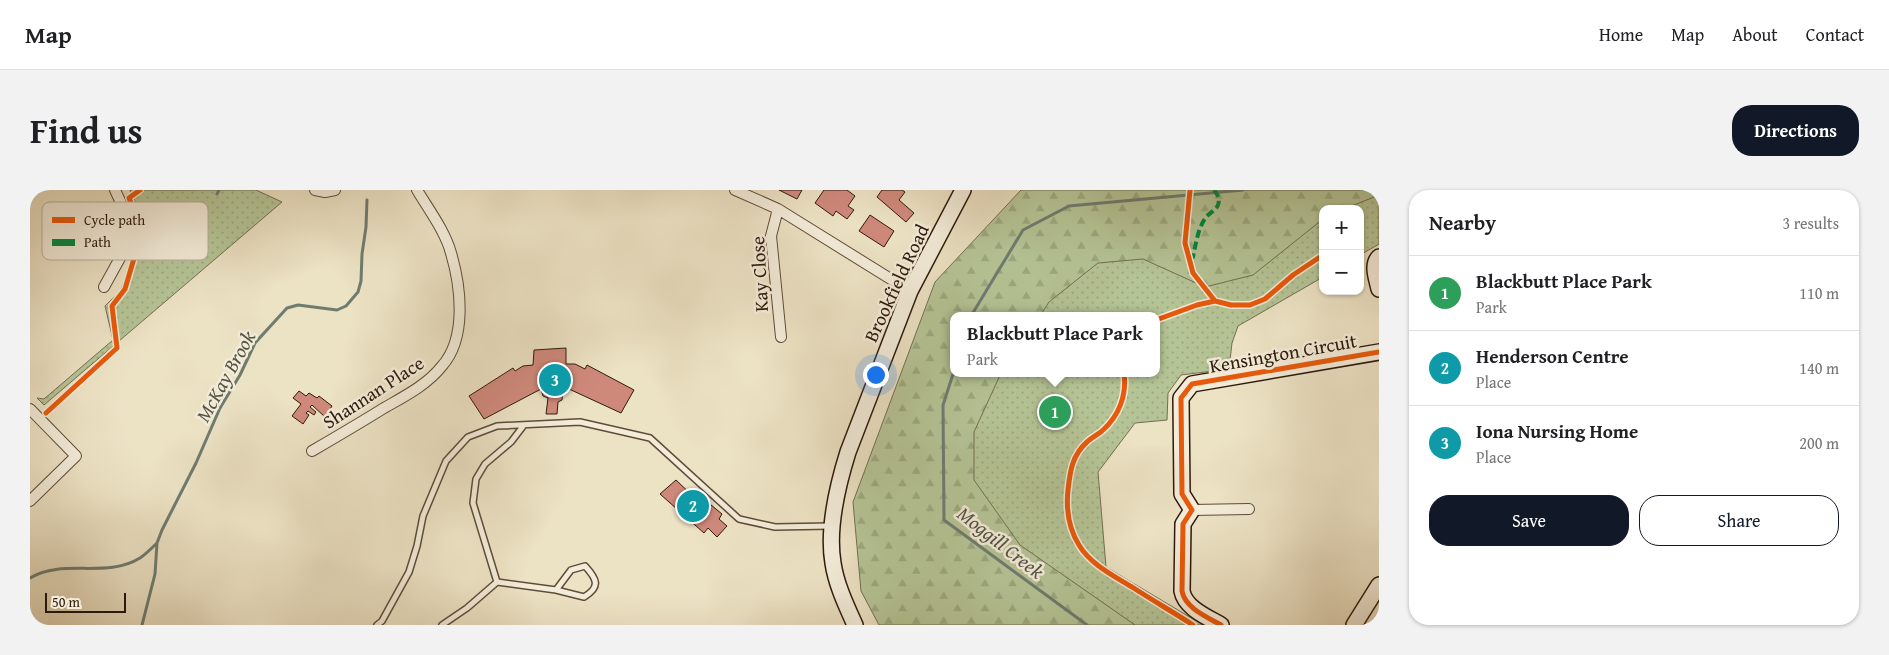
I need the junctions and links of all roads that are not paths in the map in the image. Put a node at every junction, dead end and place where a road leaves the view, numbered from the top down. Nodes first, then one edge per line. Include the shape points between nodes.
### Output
1 (115, 190) edge
2 (315, 190) edge
3 (335, 190) edge
4 (417, 190) edge
5 (735, 190) edge
6 (963, 190) edge
7 (121, 202) edge
8 (778, 209) junction
9 (119, 260) edge
10 (1377, 262) edge
11 (104, 287) dead end
12 (1379, 288) edge
13 (910, 291) junction
14 (781, 338) dead end
15 (1379, 352) edge
16 (30, 410) edge
17 (524, 425) junction
18 (312, 451) dead end
19 (30, 501) edge
20 (1249, 509) dead end
21 (1192, 510) junction
22 (833, 526) junction
23 (497, 582) junction
24 (1379, 585) edge
25 (556, 590) junction
26 (377, 625) edge
27 (442, 625) edge
28 (855, 625) edge
29 (1221, 625) edge
30 (1354, 625) edge

1 - 7 street
2 - 3 street
4 - 18 street, Shannan Place via 451,252 458,285 457,340 444,365 423,385
5 - 8 street
6 - 13 street, Brookfield Road
8 - 13 street
8 - 14 street, Kay Close via 771,236
9 - 11 street
10 - 12 street
13 - 22 street, Brookfield Road via 848,452 837,492
15 - 21 street, Kensington Circuit via 1192,384 1181,398 1182,494
16 - 19 street via 76,456
17 - 22 lane via 580,422 650,438 739,519 775,527
17 - 23 lane via 511,442 485,464 476,479 473,503
17 - 26 lane via 497,426 468,437 446,461 423,516 409,572
20 - 21 street
21 - 29 street via 1183,524 1183,598
22 - 28 street, Brookfield Road via 832,562 842,597
23 - 25 lane
23 - 27 lane
24 - 30 street
25 - 25 lane via 572,570 586,566 595,577 596,585 584,597

